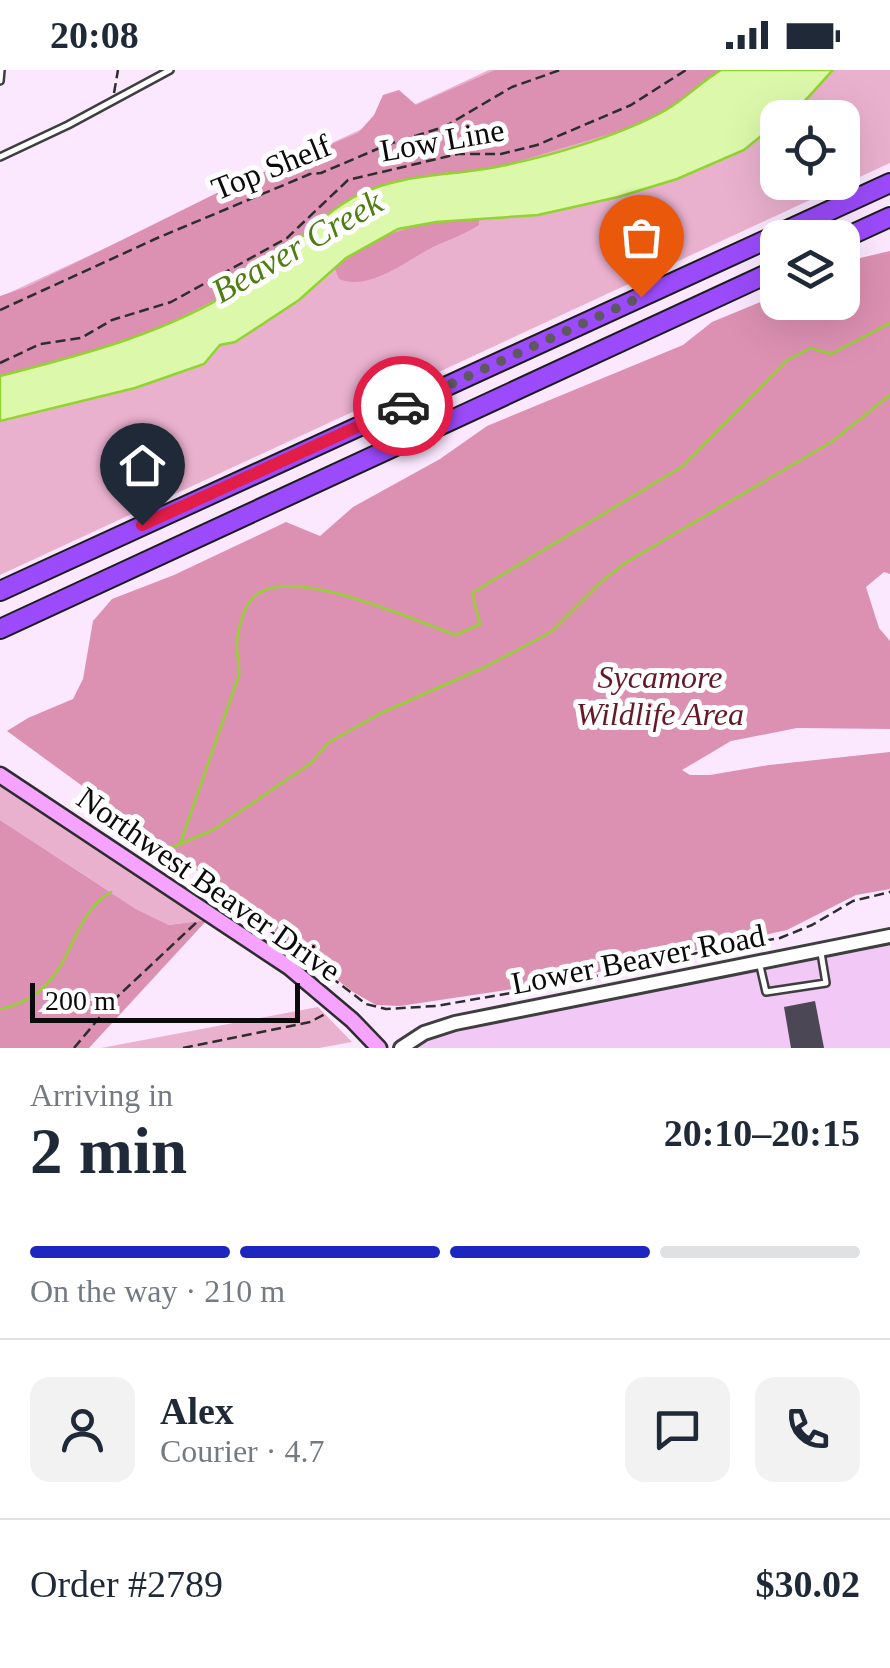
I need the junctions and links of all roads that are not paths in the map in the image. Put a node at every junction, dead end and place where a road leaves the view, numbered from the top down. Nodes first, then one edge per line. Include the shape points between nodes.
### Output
1 (1, 70) edge
2 (170, 70) edge
3 (0, 81) edge
4 (0, 157) edge
5 (890, 183) edge
6 (890, 217) edge
7 (860, 231) edge
8 (760, 277) edge
9 (0, 590) edge
10 (0, 629) edge
11 (0, 775) edge
12 (890, 936) edge
13 (820, 950) junction
14 (760, 963) junction
15 (379, 1048) edge
16 (401, 1048) edge

1 - 3 lane
2 - 4 lane
5 - 9 highway
6 - 7 highway
8 - 10 highway
11 - 15 main road, Northwest Beaver Drive via 244,935
12 - 13 street, Lower Beaver Road
13 - 14 street, Lower Beaver Road
13 - 14 lane via 826,983 766,992
14 - 16 street, Lower Beaver Road via 455,1023

